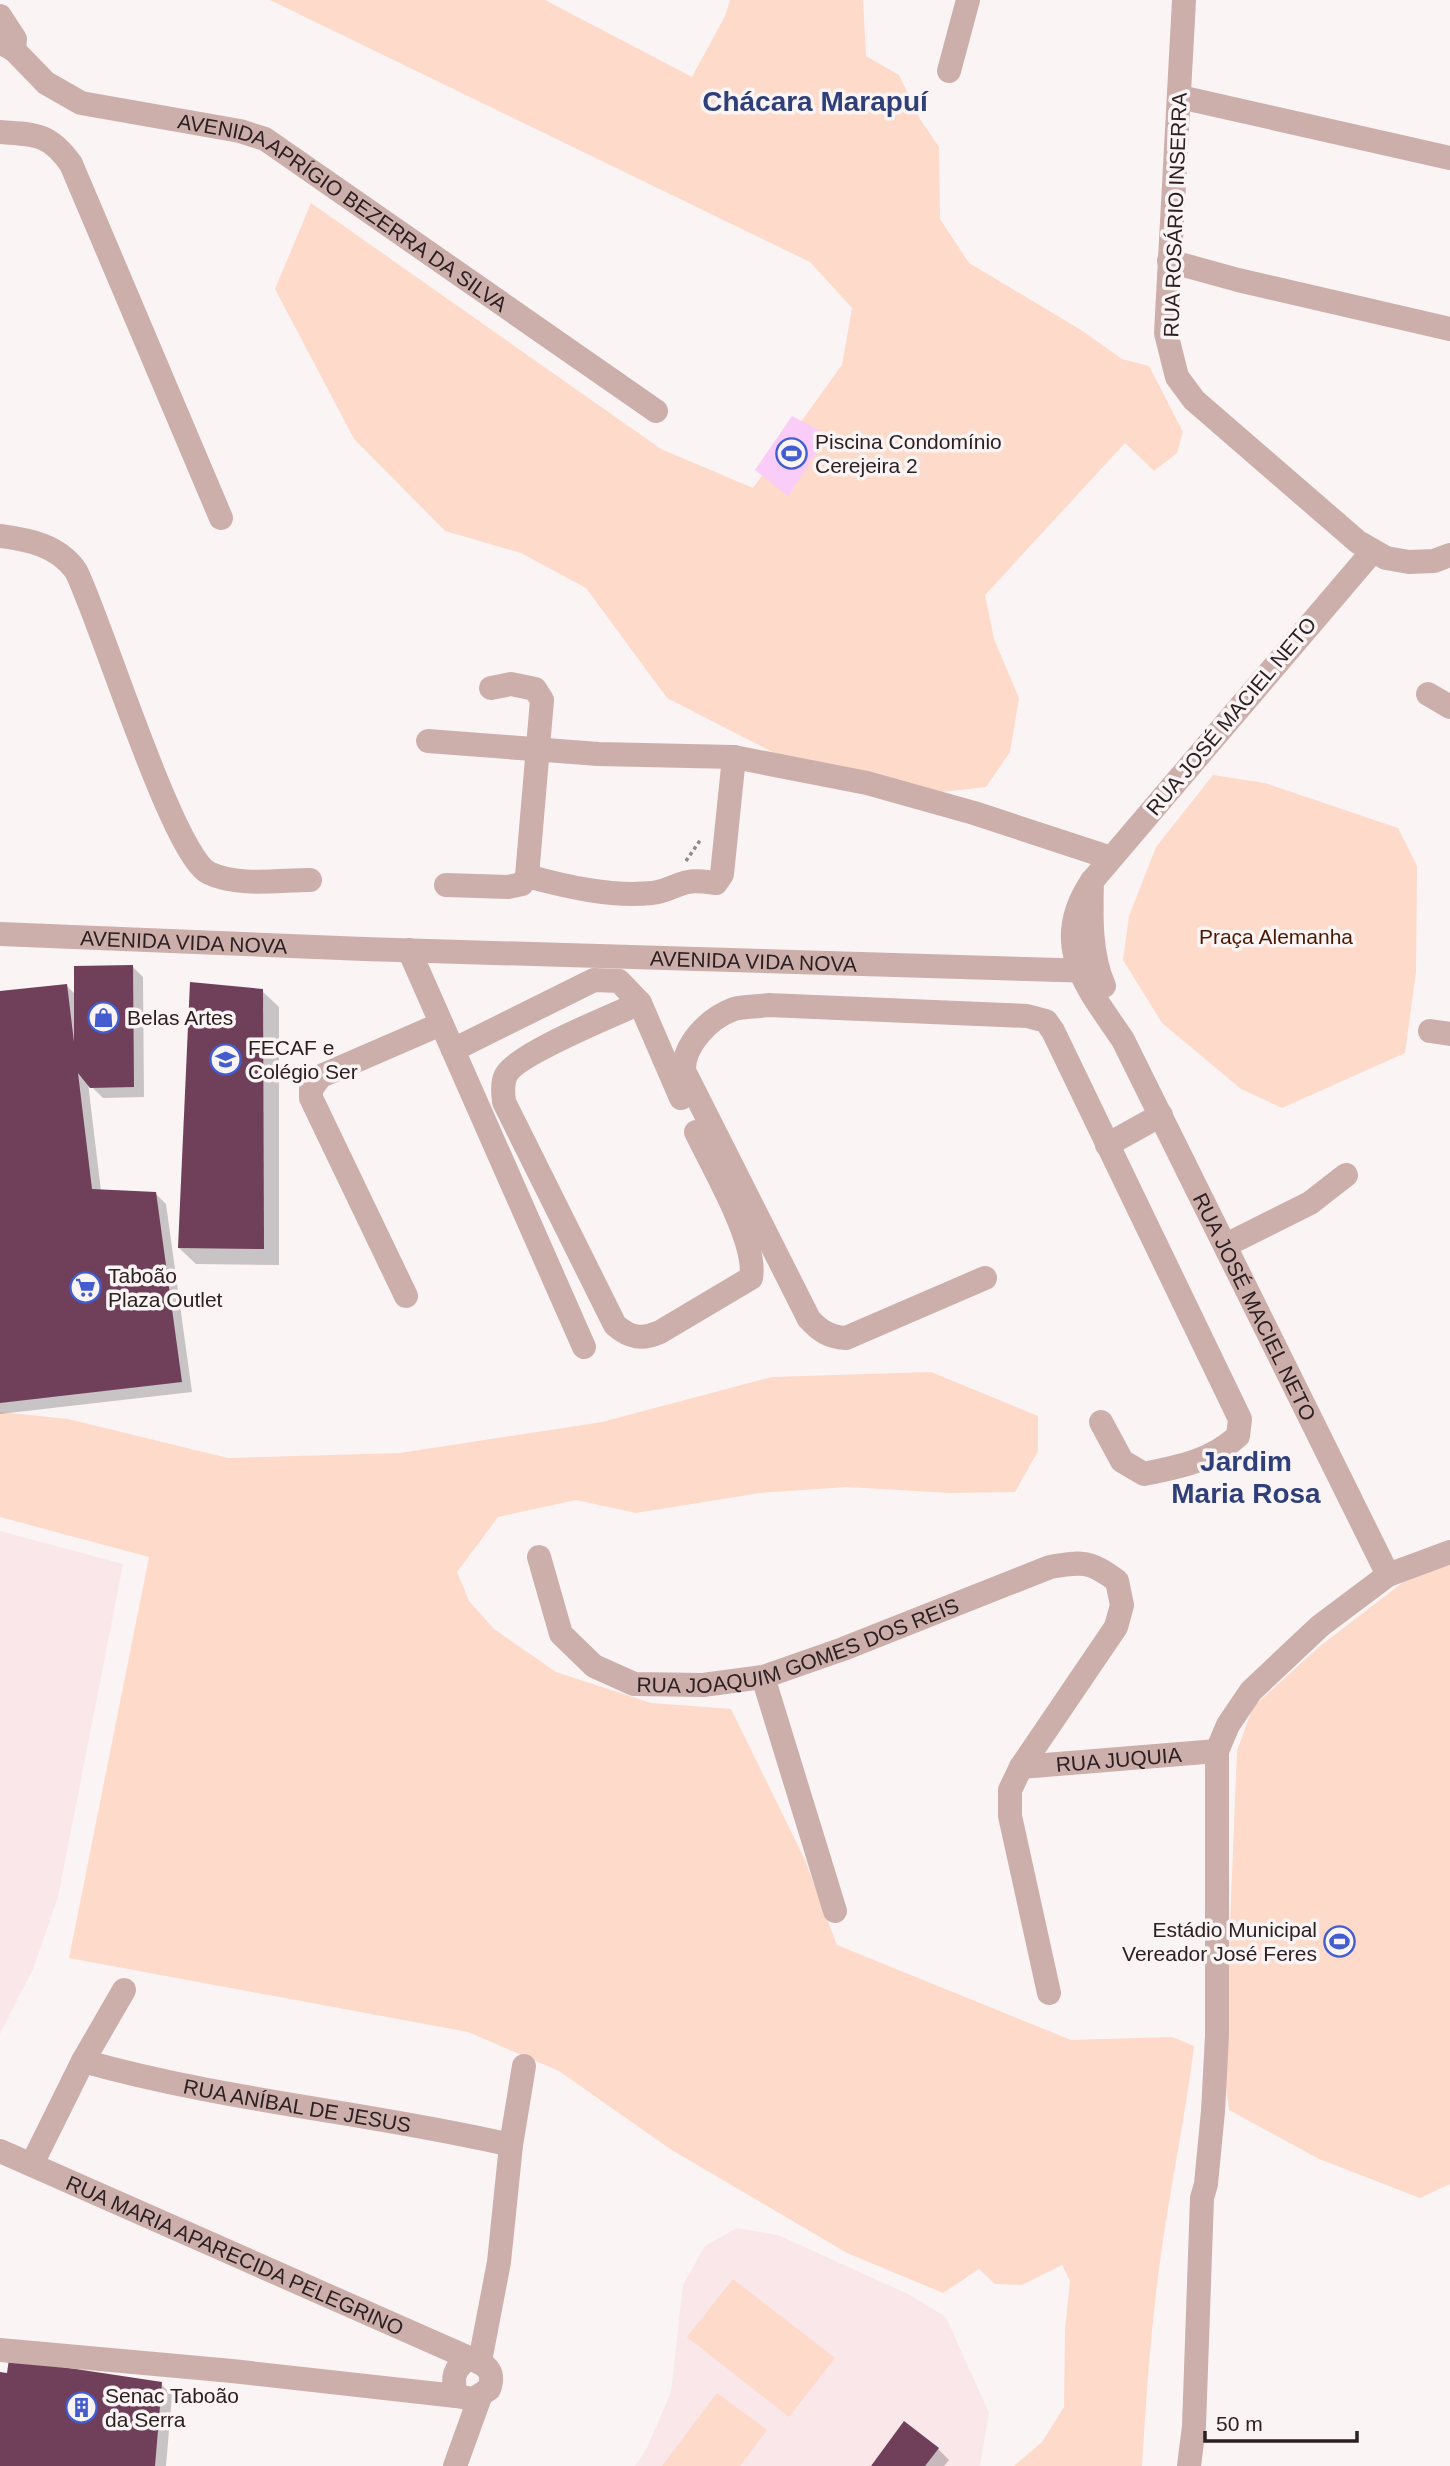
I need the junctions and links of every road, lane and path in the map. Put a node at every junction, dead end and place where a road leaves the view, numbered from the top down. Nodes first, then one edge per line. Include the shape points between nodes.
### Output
1 (968, 0) edge
2 (1184, 0) edge
3 (0, 16) edge
4 (7, 46) edge
5 (949, 71) dead end
6 (1180, 97) junction
7 (0, 131) edge
8 (1450, 158) edge
9 (1169, 261) junction
10 (1450, 329) edge
11 (656, 411) dead end
12 (221, 518) dead end
13 (0, 536) edge
14 (1372, 552) junction
15 (1450, 555) edge
16 (491, 688) dead end
17 (1428, 694) dead end
18 (1450, 707) edge
19 (428, 741) dead end
20 (537, 748) junction
21 (734, 757) junction
22 (703, 828) dead end
23 (1111, 858) junction
24 (678, 870) dead end
25 (527, 876) junction
26 (310, 880) dead end
27 (446, 885) dead end
28 (0, 934) edge
29 (409, 950) junction
30 (1088, 972) junction
31 (640, 1003) junction
32 (441, 1024) junction
33 (453, 1051) junction
34 (1161, 1115) junction
35 (1107, 1145) junction
36 (1346, 1175) dead end
37 (1226, 1245) junction
38 (985, 1278) dead end
39 (406, 1296) dead end
40 (584, 1347) dead end
41 (1101, 1422) dead end
42 (1450, 1552) edge
43 (538, 1557) dead end
44 (1388, 1575) junction
45 (763, 1678) junction
46 (1217, 1751) junction
47 (1021, 1766) junction
48 (835, 1911) dead end
49 (124, 1990) dead end
50 (1049, 1993) dead end
51 (83, 2061) junction
52 (524, 2066) dead end
53 (511, 2145) junction
54 (0, 2151) edge
55 (32, 2164) junction
56 (0, 2350) edge
57 (475, 2360) junction
58 (468, 2396) junction
59 (455, 2466) edge
60 (1189, 2466) edge

1 - 5 street
2 - 6 street, RUA ROSÁRIO INSERRA
3 - 4 street, AVENIDA APRÍGIO BEZERRA DA SILVA via 15,39
4 - 11 street, AVENIDA APRÍGIO BEZERRA DA SILVA via 46,83 81,103 265,139
6 - 8 street
6 - 9 street, RUA ROSÁRIO INSERRA
7 - 12 street via 56,142 71,163
9 - 10 street
9 - 14 street, RUA ROSÁRIO INSERRA via 1166,333 1177,377 1224,428
13 - 26 street via 58,552 76,571 171,816 197,864 223,878
14 - 15 street via 1409,562
14 - 23 street, RUA JOSÉ MACIEL NETO
16 - 20 street via 511,684 535,689 542,701
17 - 18 street
19 - 20 street
20 - 21 street
20 - 25 street
21 - 23 street via 867,783
21 - 25 street via 722,874 716,883 686,882 672,890 615,893
22 - 24 path via 701,842
23 - 30 street, RUA JOSÉ MACIEL NETO via 1080,899 1072,924 1072,943
25 - 27 street via 522,884 508,887
28 - 29 street, AVENIDA VIDA NOVA
29 - 30 street, AVENIDA VIDA NOVA
29 - 32 street
30 - 34 street, RUA JOSÉ MACIEL NETO
31 - 31 street via 745,1235 754,1266 751,1278 743,1284 646,1338 626,1335 615,1325 504,1102 503,1089 507,1073 527,1056
31 - 33 street via 618,981 594,980
32 - 33 street
32 - 39 street via 321,1076 311,1088 311,1098
33 - 40 street
34 - 35 street
34 - 37 street, RUA JOSÉ MACIEL NETO
35 - 38 street via 1053,1031 1037,1017 768,1005 734,1009 697,1037 684,1055 684,1071 818,1329 846,1338
35 - 41 street via 1240,1419 1238,1436 1225,1448 1199,1462 1144,1474 1122,1461
36 - 37 street via 1310,1203
37 - 44 street, RUA JOSÉ MACIEL NETO
42 - 44 street
43 - 45 street, RUA JOAQUIM GOMES DOS REIS via 561,1634 594,1666 634,1684 704,1685
44 - 46 street via 1320,1626 1251,1691
45 - 47 street, RUA JOAQUIM GOMES DOS REIS via 1050,1567 1081,1562 1100,1568 1117,1581 1122,1605 1116,1627
45 - 48 street
46 - 47 street, RUA JUQUIA
46 - 60 street via 1217,2036 1202,2198
47 - 50 street via 1010,1790 1010,1816
49 - 51 street
51 - 53 street, RUA ANÍBAL DE JESUS via 205,2091 434,2127
51 - 55 street
52 - 53 street
53 - 57 street via 499,2262
54 - 55 street, RUA MARIA APARECIDA PELEGRINO
55 - 57 street, RUA MARIA APARECIDA PELEGRINO
56 - 58 street
57 - 58 street via 454,2373
57 - 58 street via 492,2376 489,2389
58 - 59 street

